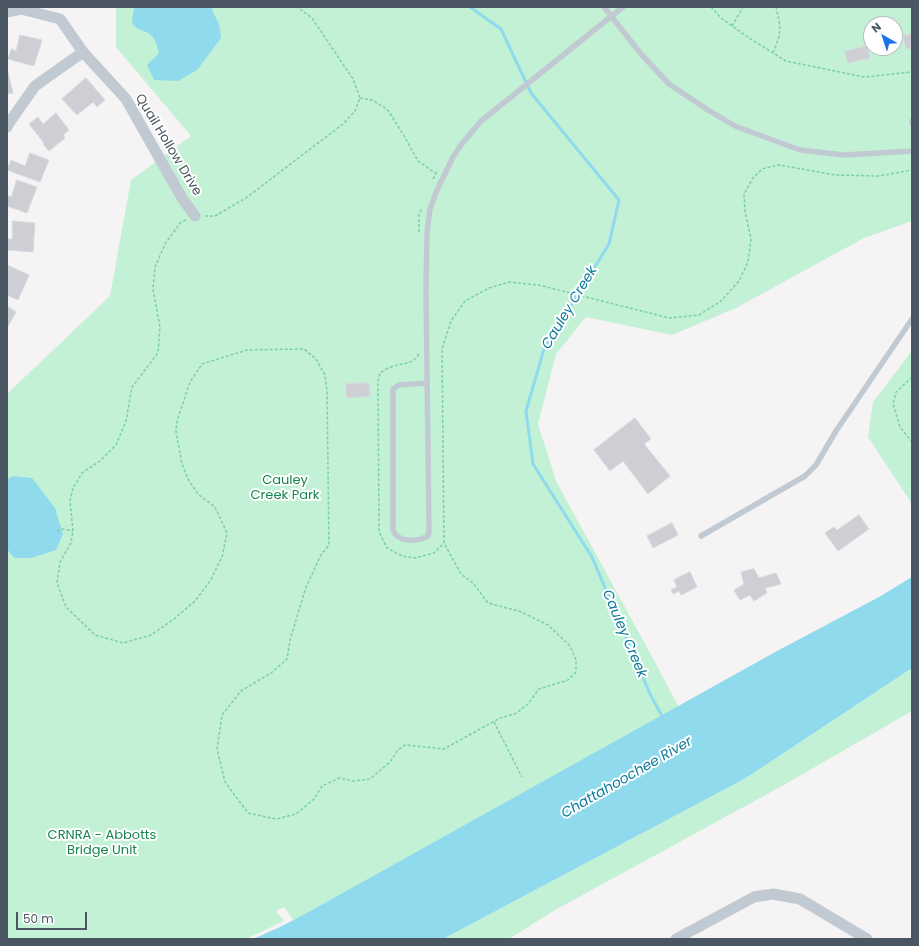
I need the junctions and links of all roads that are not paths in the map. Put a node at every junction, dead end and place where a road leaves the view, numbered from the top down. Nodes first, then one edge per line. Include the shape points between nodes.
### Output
1 (604, 7) edge
2 (623, 7) edge
3 (14, 9) edge
4 (611, 16) junction
5 (82, 52) junction
6 (8, 124) edge
7 (912, 151) edge
8 (195, 216) road end
9 (912, 319) edge
10 (427, 384) junction
11 (701, 536) dead end
12 (676, 939) edge
13 (867, 939) edge

1 - 4 lane
2 - 4 lane
3 - 5 street, Quail Hollow Drive via 60,19
4 - 7 lane via 669,84 734,126 800,150 844,155
4 - 10 lane via 481,121 452,157 430,209 427,233
5 - 6 street via 35,86
5 - 8 street, Quail Hollow Drive via 126,99 182,198
9 - 11 lane via 816,464 805,476
10 - 10 lane via 429,531 428,536 423,539 401,540 395,536 393,530 393,389 399,385
12 - 13 street via 754,897 773,894 800,899

